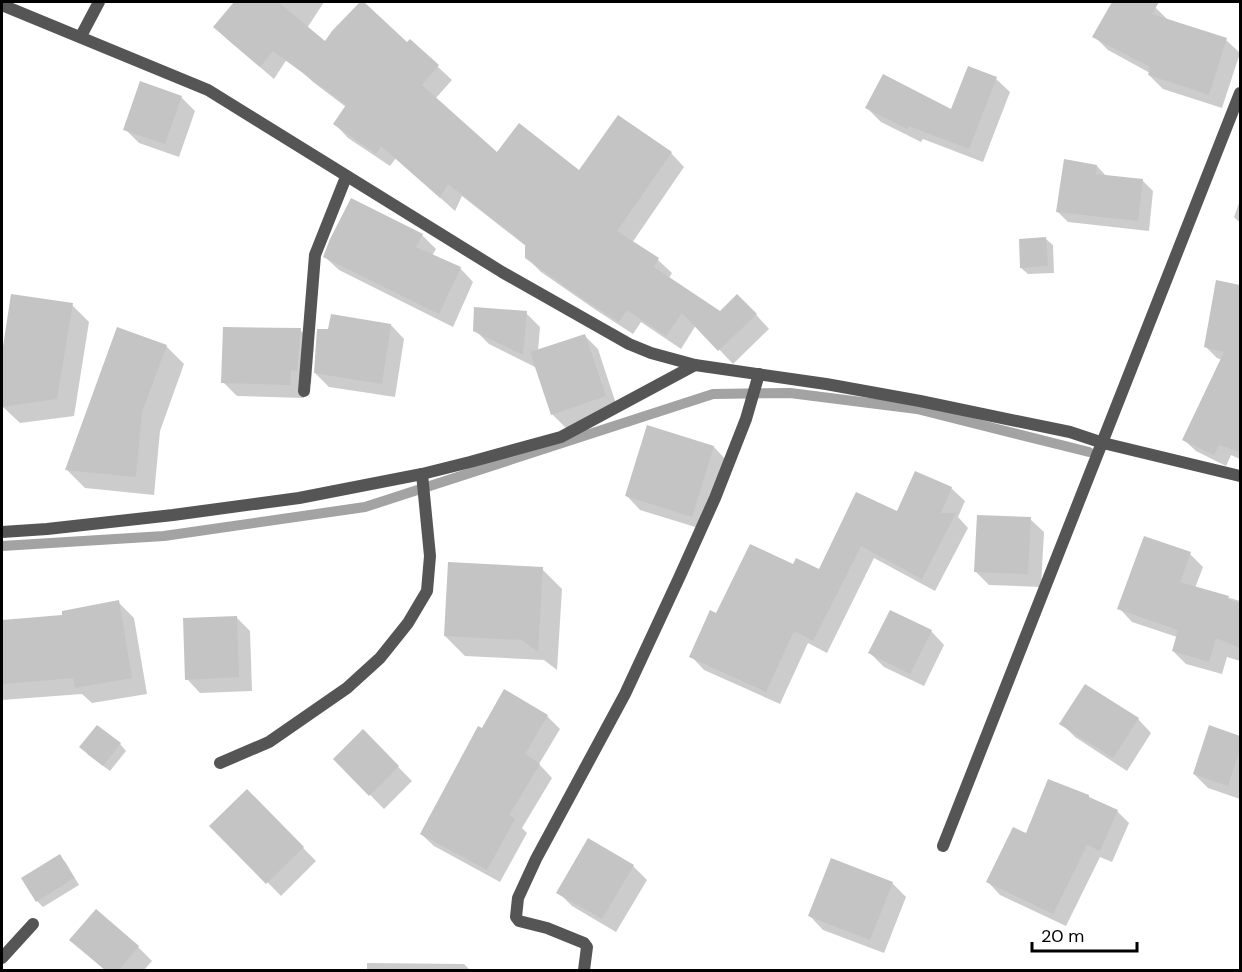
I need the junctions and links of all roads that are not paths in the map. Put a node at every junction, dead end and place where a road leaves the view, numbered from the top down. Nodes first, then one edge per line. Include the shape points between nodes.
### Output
1 (99, 2) edge
2 (2, 5) edge
3 (81, 36) junction
4 (1240, 93) edge
5 (346, 177) junction
6 (695, 365) junction
7 (759, 374) junction
8 (304, 391) dead end
9 (1103, 443) junction
10 (422, 474) junction
11 (1240, 476) edge
12 (2, 532) edge
13 (220, 763) dead end
14 (943, 846) dead end
15 (33, 924) dead end
16 (2, 958) edge
17 (584, 970) edge

1 - 3 street
2 - 3 street
3 - 5 street via 208,90
4 - 9 street
5 - 6 street via 629,344
5 - 8 street via 315,255
6 - 7 street
6 - 10 street via 561,438
7 - 9 street via 920,401 1070,432
7 - 17 street via 715,498 625,694 518,898 519,921 584,943
9 - 11 street
9 - 14 street
10 - 12 street via 242,506
10 - 13 street via 430,556 427,591 408,623 380,658 347,688 269,742
15 - 16 street

